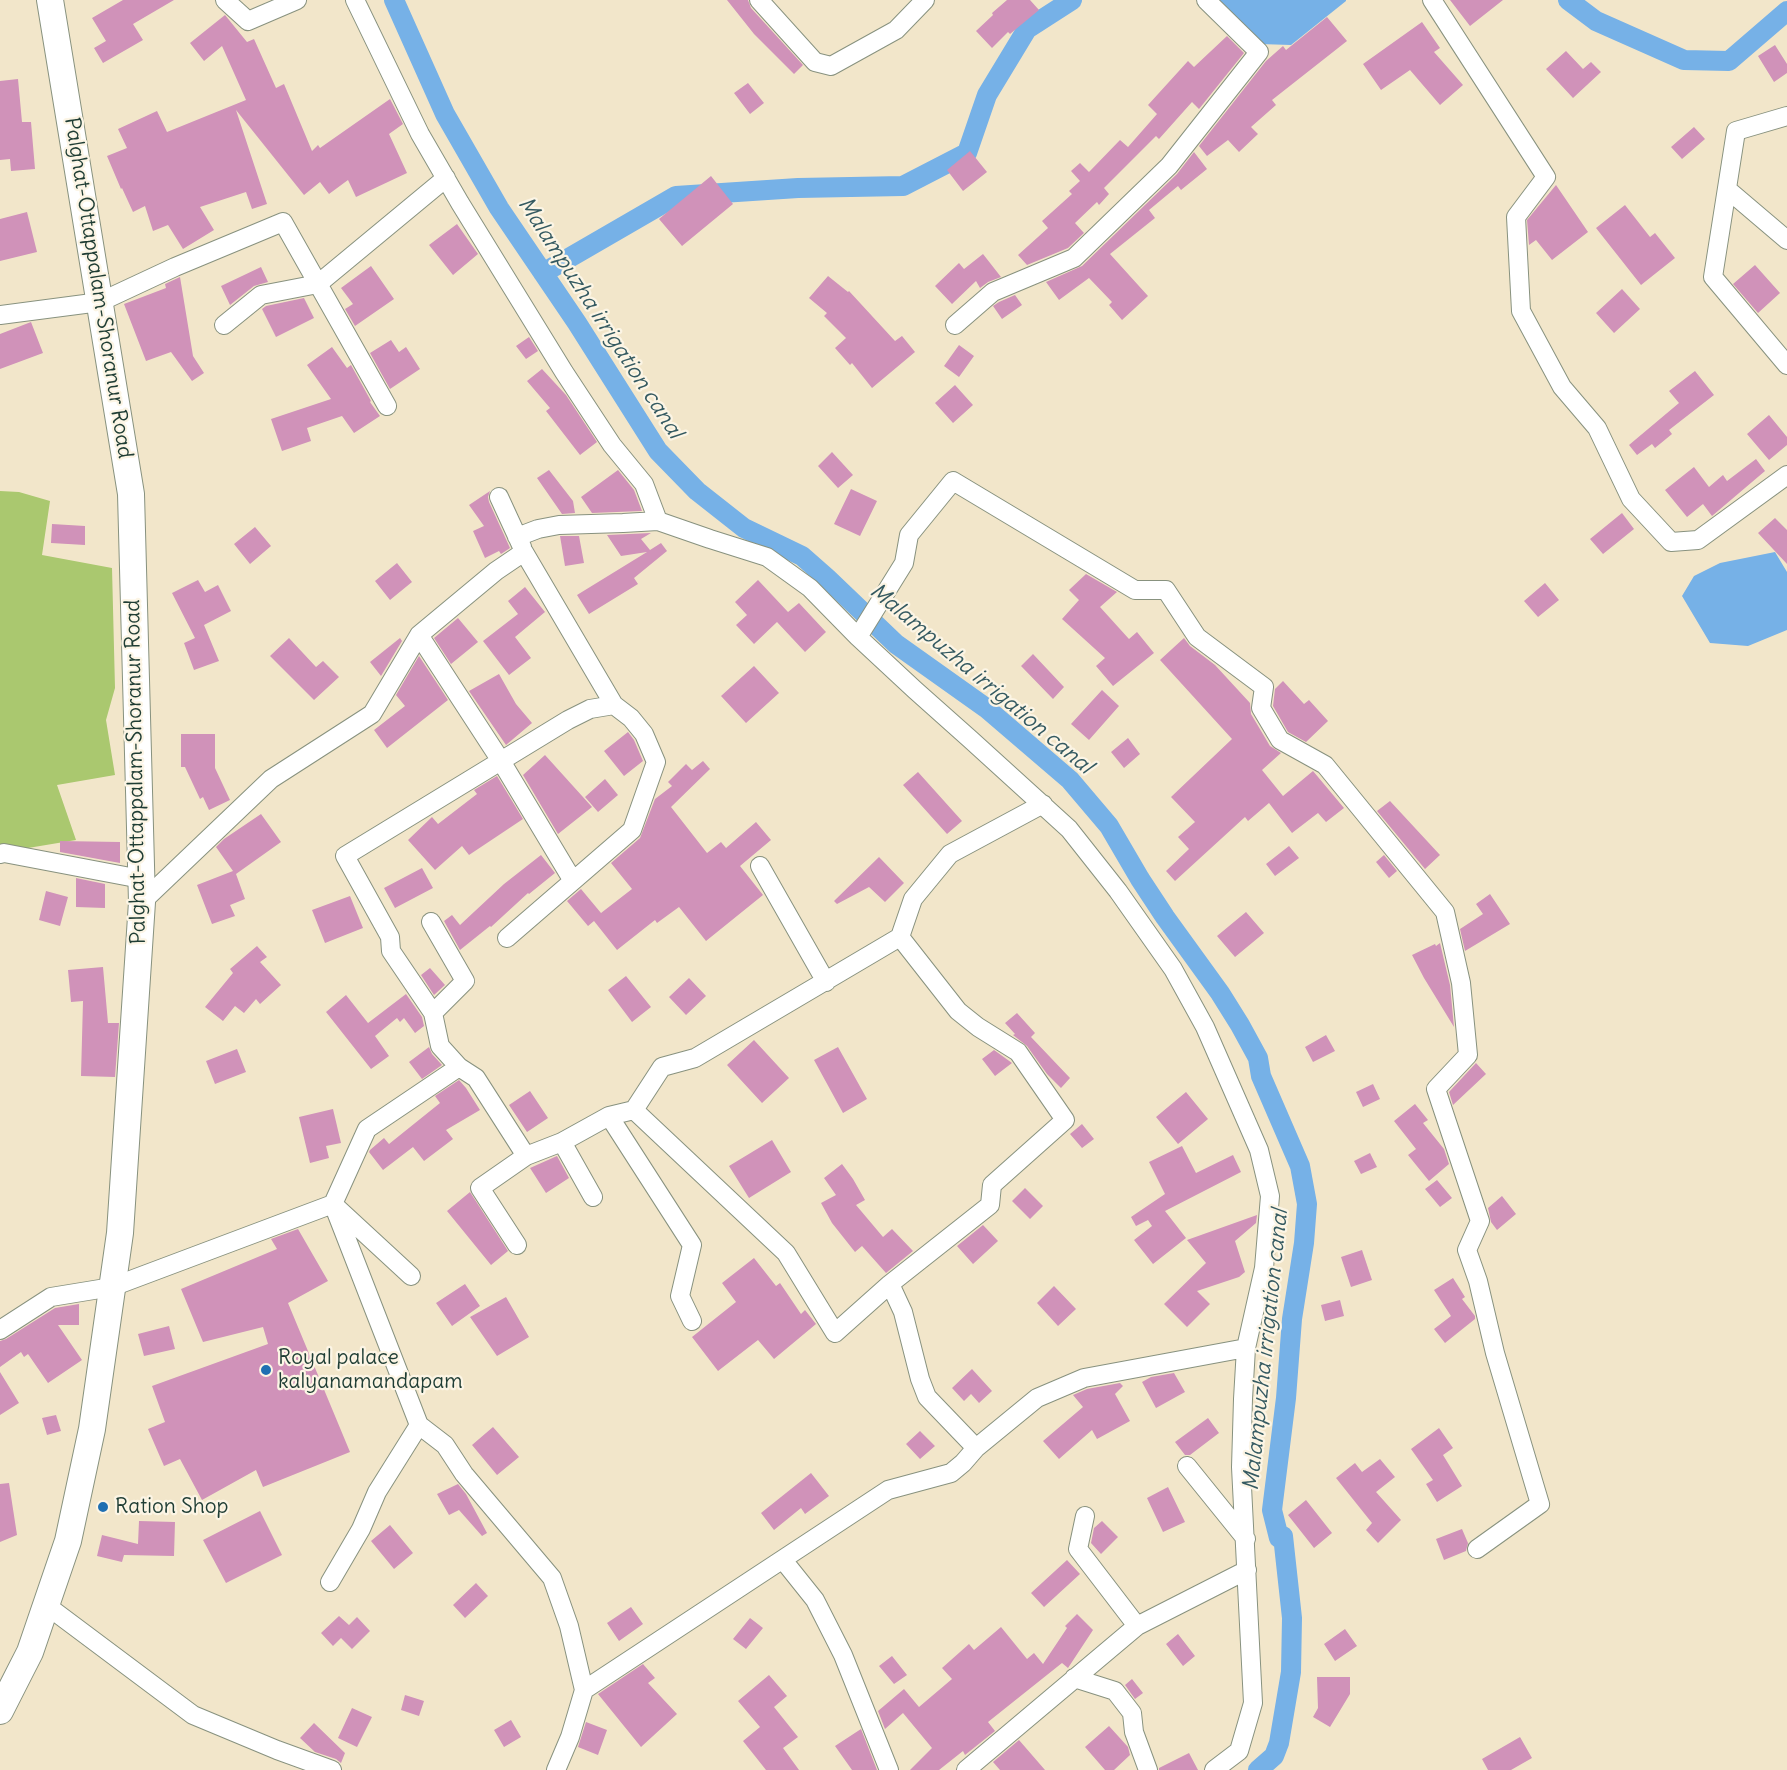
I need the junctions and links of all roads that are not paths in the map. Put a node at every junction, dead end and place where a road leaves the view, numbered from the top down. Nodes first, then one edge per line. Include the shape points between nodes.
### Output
1 (50, 0) edge
2 (225, 0) edge
3 (297, 0) edge
4 (355, 0) edge
5 (759, 0) edge
6 (925, 0) edge
7 (1206, 0) edge
8 (1432, 0) edge
9 (1787, 116) edge
10 (446, 178) junction
11 (1727, 189) junction
12 (1787, 240) edge
13 (318, 284) junction
14 (100, 302) junction
15 (0, 315) edge
16 (955, 325) dead end
17 (224, 326) dead end
18 (1787, 365) edge
19 (387, 406) dead end
20 (1787, 475) edge
21 (499, 497) dead end
22 (658, 520) junction
23 (520, 544) junction
24 (418, 635) junction
25 (858, 637) junction
26 (614, 705) junction
27 (501, 761) junction
28 (1043, 804) junction
29 (0, 854) edge
30 (760, 866) dead end
31 (573, 881) junction
32 (142, 891) junction
33 (431, 922) dead end
34 (900, 937) junction
35 (507, 938) dead end
36 (826, 982) junction
37 (433, 1013) junction
38 (459, 1067) junction
39 (634, 1110) junction
40 (609, 1116) junction
41 (562, 1142) junction
42 (526, 1156) junction
43 (593, 1197) dead end
44 (333, 1204) junction
45 (517, 1245) dead end
46 (411, 1276) dead end
47 (890, 1284) junction
48 (112, 1287) junction
49 (692, 1321) dead end
50 (0, 1330) edge
51 (1246, 1348) junction
52 (419, 1425) junction
53 (976, 1448) junction
54 (1187, 1466) dead end
55 (1085, 1516) dead end
56 (1246, 1539) junction
57 (1477, 1549) dead end
58 (783, 1560) junction
59 (1247, 1570) junction
60 (330, 1582) dead end
61 (46, 1605) junction
62 (1137, 1626) junction
63 (1074, 1678) junction
64 (584, 1690) junction
65 (0, 1711) edge
66 (332, 1770) edge
67 (556, 1770) edge
68 (889, 1770) edge
69 (966, 1770) edge
70 (1148, 1770) edge
71 (1214, 1770) edge

1 - 14 main road, Palghat-Ottappalam-Shoranur Road
2 - 3 street via 248,21
4 - 10 street via 420,134
5 - 6 street via 814,62 831,66 896,30
7 - 16 street via 1259,52 1169,166 1074,258 993,292
8 - 20 street via 1546,177 1516,217 1521,311 1562,387 1596,428 1631,499 1671,542 1698,540
9 - 11 street via 1736,131
10 - 13 street
10 - 22 street via 564,372 612,445 644,484
11 - 12 street
11 - 18 street via 1713,277
13 - 14 street via 283,222
13 - 17 street via 261,295
13 - 19 street
14 - 15 street
14 - 32 main road, Palghat-Ottappalam-Shoranur Road via 131,494
21 - 23 street
22 - 23 street via 559,525 538,529
22 - 25 street via 767,557 810,588
23 - 24 street via 496,571
23 - 26 street
24 - 27 street
24 - 32 street via 372,714 271,779
25 - 28 street
25 - 57 street via 904,563 909,534 953,481 1135,590 1166,590 1197,637 1264,687 1261,708 1280,740 1325,765 1445,912 1461,983 1468,1055 1436,1089 1480,1221 1467,1250 1540,1504
26 - 27 street via 590,708
26 - 31 street via 644,734 656,762 632,830
27 - 31 street
27 - 37 street via 345,856 390,937 391,951
28 - 34 street via 950,854 913,899
28 - 51 street via 1069,829 1118,891 1173,969 1206,1027 1259,1150 1270,1196 1264,1268
29 - 32 street
30 - 36 street
31 - 35 street
32 - 48 main road, Palghat-Ottappalam-Shoranur Road via 120,1233
33 - 37 street via 465,981
34 - 36 street
34 - 47 street via 958,1011 1018,1052 1065,1120 992,1185 990,1204
36 - 39 street via 695,1058 662,1067
37 - 38 street via 440,1046
38 - 42 street via 476,1078
38 - 44 street via 367,1129
39 - 40 street
39 - 47 street via 786,1253 835,1333
40 - 41 street
40 - 49 street via 692,1245 680,1296
41 - 42 street
41 - 43 street
42 - 45 street via 480,1188
44 - 46 street
44 - 48 street
44 - 52 street
47 - 53 street via 903,1312 927,1398
48 - 50 street via 51,1297
48 - 61 main road, Palghat-Ottappalam-Shoranur Road via 89,1440 68,1541
51 - 53 street via 1084,1378 1037,1398
51 - 56 street via 1241,1467
52 - 60 street via 377,1492
52 - 64 street via 445,1445 464,1474 552,1578 569,1626
53 - 58 street via 951,1473 888,1490
54 - 56 street
55 - 62 street via 1078,1549
56 - 59 street
58 - 64 street
58 - 68 street via 815,1600 843,1654
59 - 62 street
59 - 71 street via 1253,1703 1239,1751
61 - 65 main road, Palghat-Ottappalam-Shoranur Road via 30,1652
61 - 66 street via 193,1715
62 - 63 street
63 - 69 street
63 - 70 street via 1115,1691 1132,1713 1134,1732
64 - 67 street

